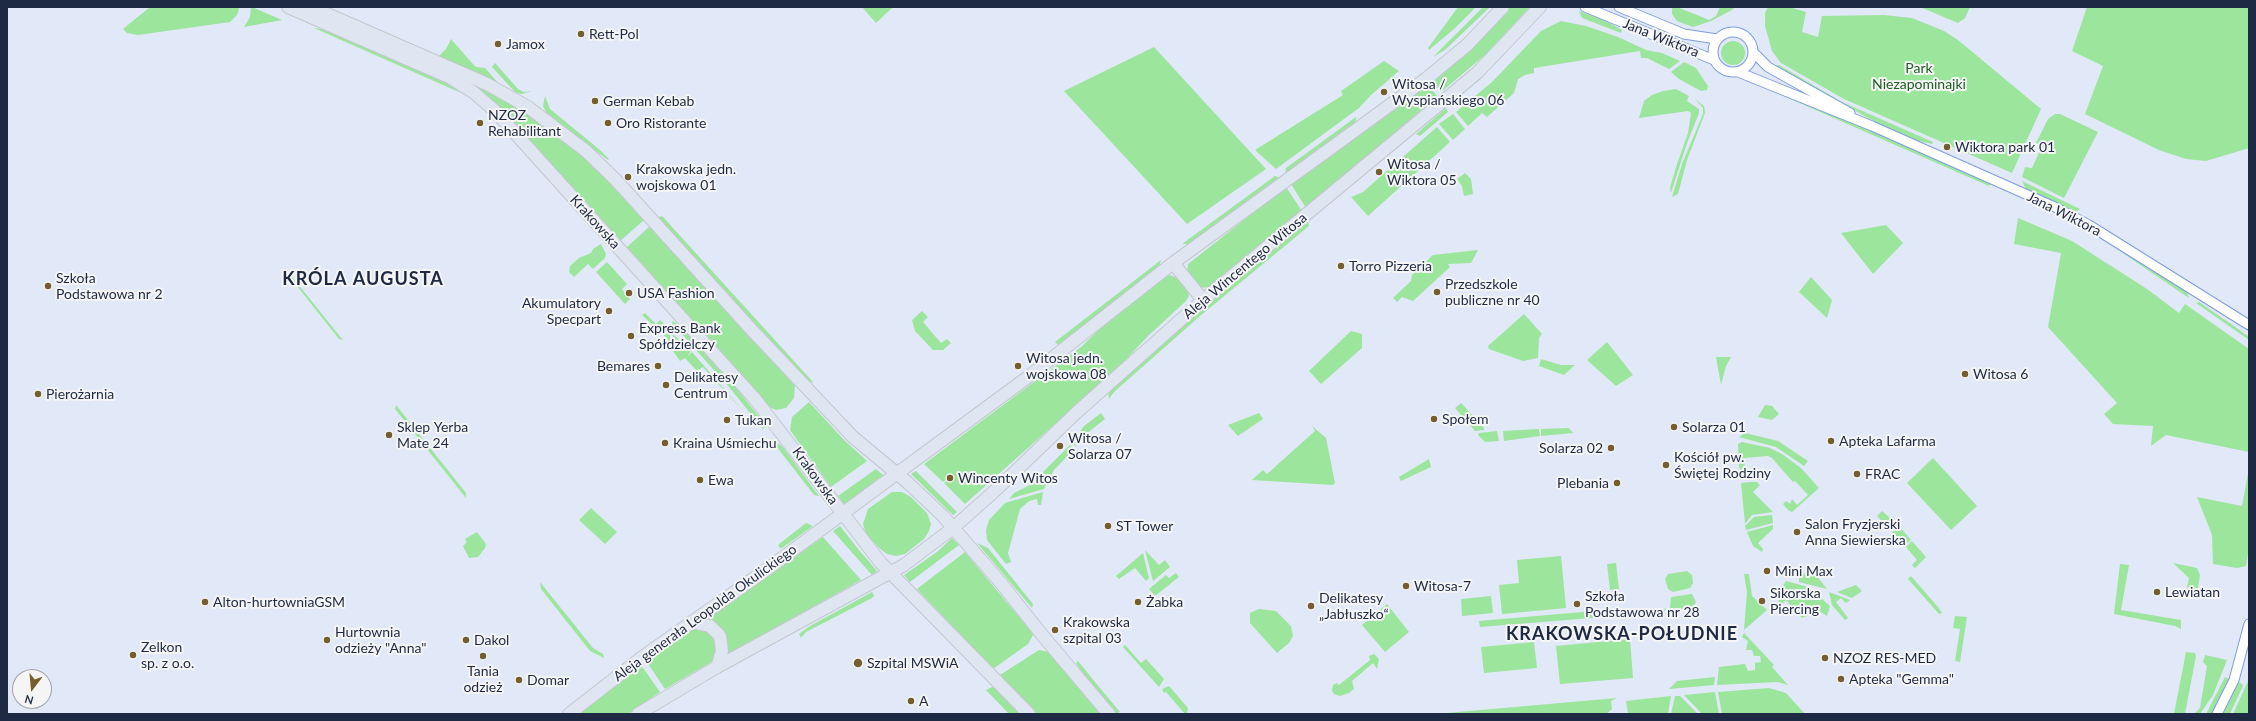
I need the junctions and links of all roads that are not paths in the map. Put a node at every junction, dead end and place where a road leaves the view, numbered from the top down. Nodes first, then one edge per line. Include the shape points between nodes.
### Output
1 (288, 7) edge
2 (311, 7) edge
3 (1502, 7) edge
4 (1540, 7) edge
5 (1585, 7) edge
6 (1619, 7) edge
7 (1717, 40) junction
8 (1754, 52) junction
9 (1714, 60) junction
10 (1736, 73) junction
11 (1872, 126) junction
12 (1173, 263) junction
13 (1203, 300) junction
14 (2248, 325) edge
15 (897, 474) junction
16 (842, 514) junction
17 (953, 528) junction
18 (890, 573) junction
19 (691, 622) junction
20 (2249, 624) edge
21 (716, 667) junction
22 (569, 714) edge
23 (638, 714) edge
24 (1029, 714) edge
25 (1109, 714) edge
26 (2217, 714) edge

1 - 16 main road, Krakowska via 449,77 484,101 755,399
2 - 15 main road via 487,84 528,107 573,140 616,180 750,328 853,436
3 - 12 main road via 1467,45 1427,78
4 - 13 main road, Aleja Wincentego Witosa via 1476,73
5 - 9 street, Jana Wiktora
6 - 7 street, Jana Wiktora via 1684,34
7 - 8 street via 1726,33 1737,32 1747,37
7 - 9 street via 1713,50
8 - 10 street via 1748,67
8 - 11 street, Jana Wiktora via 1768,67
9 - 10 street via 1724,71
10 - 11 street, Jana Wiktora
11 - 14 street, Jana Wiktora via 2064,211
12 - 13 main road
12 - 15 main road via 1028,377
13 - 17 main road, Aleja Wincentego Witosa via 1076,413
15 - 16 main road, Aleja generała Leopolda Okulickiego
15 - 17 main road via 927,500
16 - 18 main road, Krakowska
16 - 19 main road, Aleja generała Leopolda Okulickiego
17 - 18 main road, Aleja Wincentego Witosa via 919,555
17 - 25 main road
18 - 21 main road
18 - 24 main road
19 - 21 main road via 704,623 718,632 722,651
19 - 22 main road, Aleja generała Leopolda Okulickiego
20 - 26 street via 2235,678
21 - 23 main road

